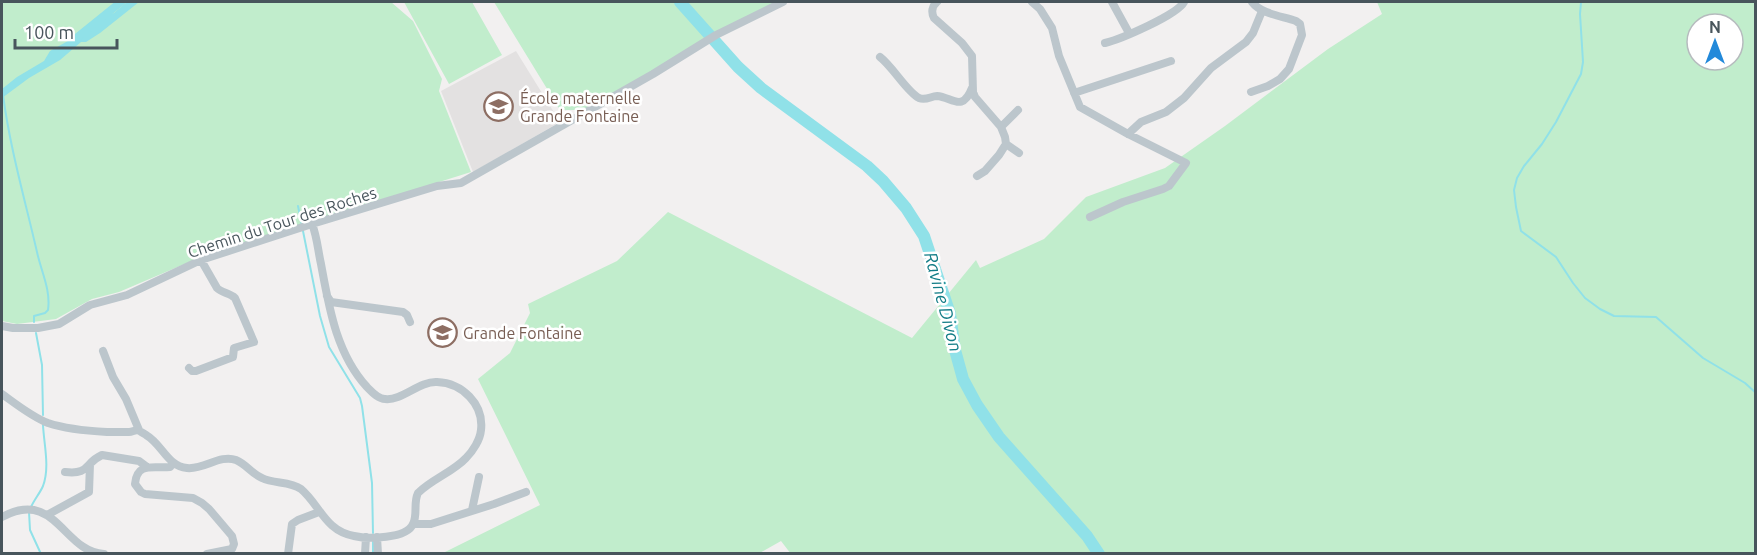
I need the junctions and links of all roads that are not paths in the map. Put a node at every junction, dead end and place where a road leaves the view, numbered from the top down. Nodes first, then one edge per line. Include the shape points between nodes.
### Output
1 (783, 2) edge
2 (937, 2) edge
3 (1032, 2) edge
4 (1112, 2) edge
5 (1184, 2) edge
6 (1252, 2) edge
7 (1262, 11) junction
8 (1129, 33) junction
9 (1105, 43) dead end
10 (880, 57) dead end
11 (1172, 61) dead end
12 (972, 87) junction
13 (1251, 92) dead end
14 (1074, 93) junction
15 (1018, 110) dead end
16 (1001, 127) junction
17 (1128, 134) junction
18 (1006, 144) junction
19 (1019, 153) dead end
20 (978, 176) dead end
21 (1090, 217) dead end
22 (312, 224) junction
23 (201, 260) junction
24 (326, 295) junction
25 (410, 322) dead end
26 (2, 326) edge
27 (103, 351) dead end
28 (189, 368) dead end
29 (2, 394) edge
30 (139, 430) junction
31 (90, 463) junction
32 (173, 463) junction
33 (147, 467) junction
34 (65, 472) dead end
35 (479, 477) dead end
36 (525, 492) dead end
37 (472, 510) junction
38 (319, 512) junction
39 (47, 515) junction
40 (2, 517) edge
41 (413, 524) junction
42 (366, 537) junction
43 (377, 537) junction
44 (104, 554) edge
45 (207, 554) edge
46 (288, 554) edge
47 (365, 554) edge
48 (378, 554) edge

1 - 22 street, Chemin du Tour des Roches via 703,42 461,183 437,186
2 - 12 street via 932,10 934,18 972,56
3 - 14 street via 1052,28
4 - 8 street
5 - 8 street via 1173,13
6 - 7 street
7 - 13 street via 1296,21 1302,35 1289,69 1280,80
7 - 17 street via 1246,42 1211,68 1184,98 1166,112 1141,122
8 - 9 street
10 - 12 street via 920,98 940,96 958,102 969,95
11 - 14 street
12 - 16 street via 975,97
14 - 17 street via 1080,106
15 - 16 street
16 - 18 street
17 - 21 street via 1186,163 1169,186
18 - 19 street
18 - 20 street
22 - 23 street, Chemin du Tour des Roches
22 - 24 street
23 - 26 street, Chemin du Tour des Roches via 127,295 90,305 59,324 38,328
23 - 28 street via 217,288 235,298 254,342 234,348 233,357 206,368
24 - 25 street via 332,302 403,312
24 - 41 street via 349,362 375,395 385,399 396,397 436,382 465,391 475,403 481,430 476,446 464,460 418,493
27 - 30 street
29 - 30 street via 47,422 92,431
30 - 32 street via 154,439
31 - 33 street via 102,455 139,461
31 - 34 street via 77,474
31 - 39 street via 89,492
32 - 33 street via 166,468
32 - 38 street via 196,468 234,459 260,478 298,487
33 - 45 street via 136,476 135,484 141,492 193,498 209,509 232,536 232,549
35 - 37 street
36 - 37 street
37 - 41 street via 431,524
38 - 42 street via 340,532
38 - 46 street via 292,524
39 - 40 street via 27,509
39 - 44 street via 89,551
41 - 43 street via 400,535
42 - 43 street
42 - 47 street
43 - 48 street

